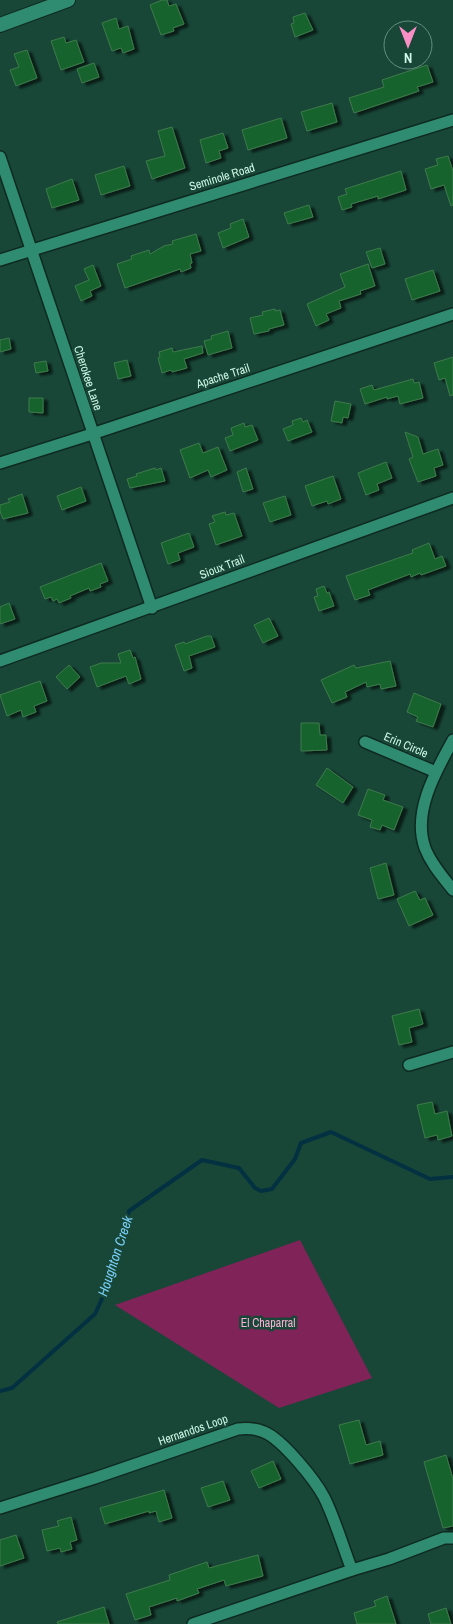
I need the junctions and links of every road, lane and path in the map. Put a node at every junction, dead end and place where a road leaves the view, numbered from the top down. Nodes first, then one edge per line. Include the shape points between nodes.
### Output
1 (68, 0) edge
2 (0, 25) edge
3 (453, 120) edge
4 (0, 157) edge
5 (31, 250) junction
6 (0, 260) edge
7 (453, 314) edge
8 (92, 434) junction
9 (0, 463) edge
10 (453, 498) edge
11 (152, 608) junction
12 (0, 661) edge
13 (453, 740) edge
14 (365, 742) dead end
15 (436, 772) junction
16 (453, 890) edge
17 (453, 1052) edge
18 (409, 1065) dead end
19 (0, 1508) edge
20 (453, 1538) edge
21 (352, 1570) junction
22 (193, 1624) edge

1 - 2 street
3 - 5 street, Seminole Road
4 - 5 street, Cherokee Lane
5 - 6 street, Seminole Road
5 - 8 street, Cherokee Lane
7 - 8 street, Apache Trail
8 - 9 street, Apache Trail
8 - 11 street, Cherokee Lane
10 - 11 street, Sioux Trail
11 - 12 street, Sioux Trail
13 - 15 street
14 - 15 street, Erin Circle
15 - 16 street via 423,811 423,838 432,863
17 - 18 street
19 - 21 street, Hernandos Loop via 238,1429 258,1429 277,1439 324,1497
20 - 21 street via 444,1538
21 - 22 street

